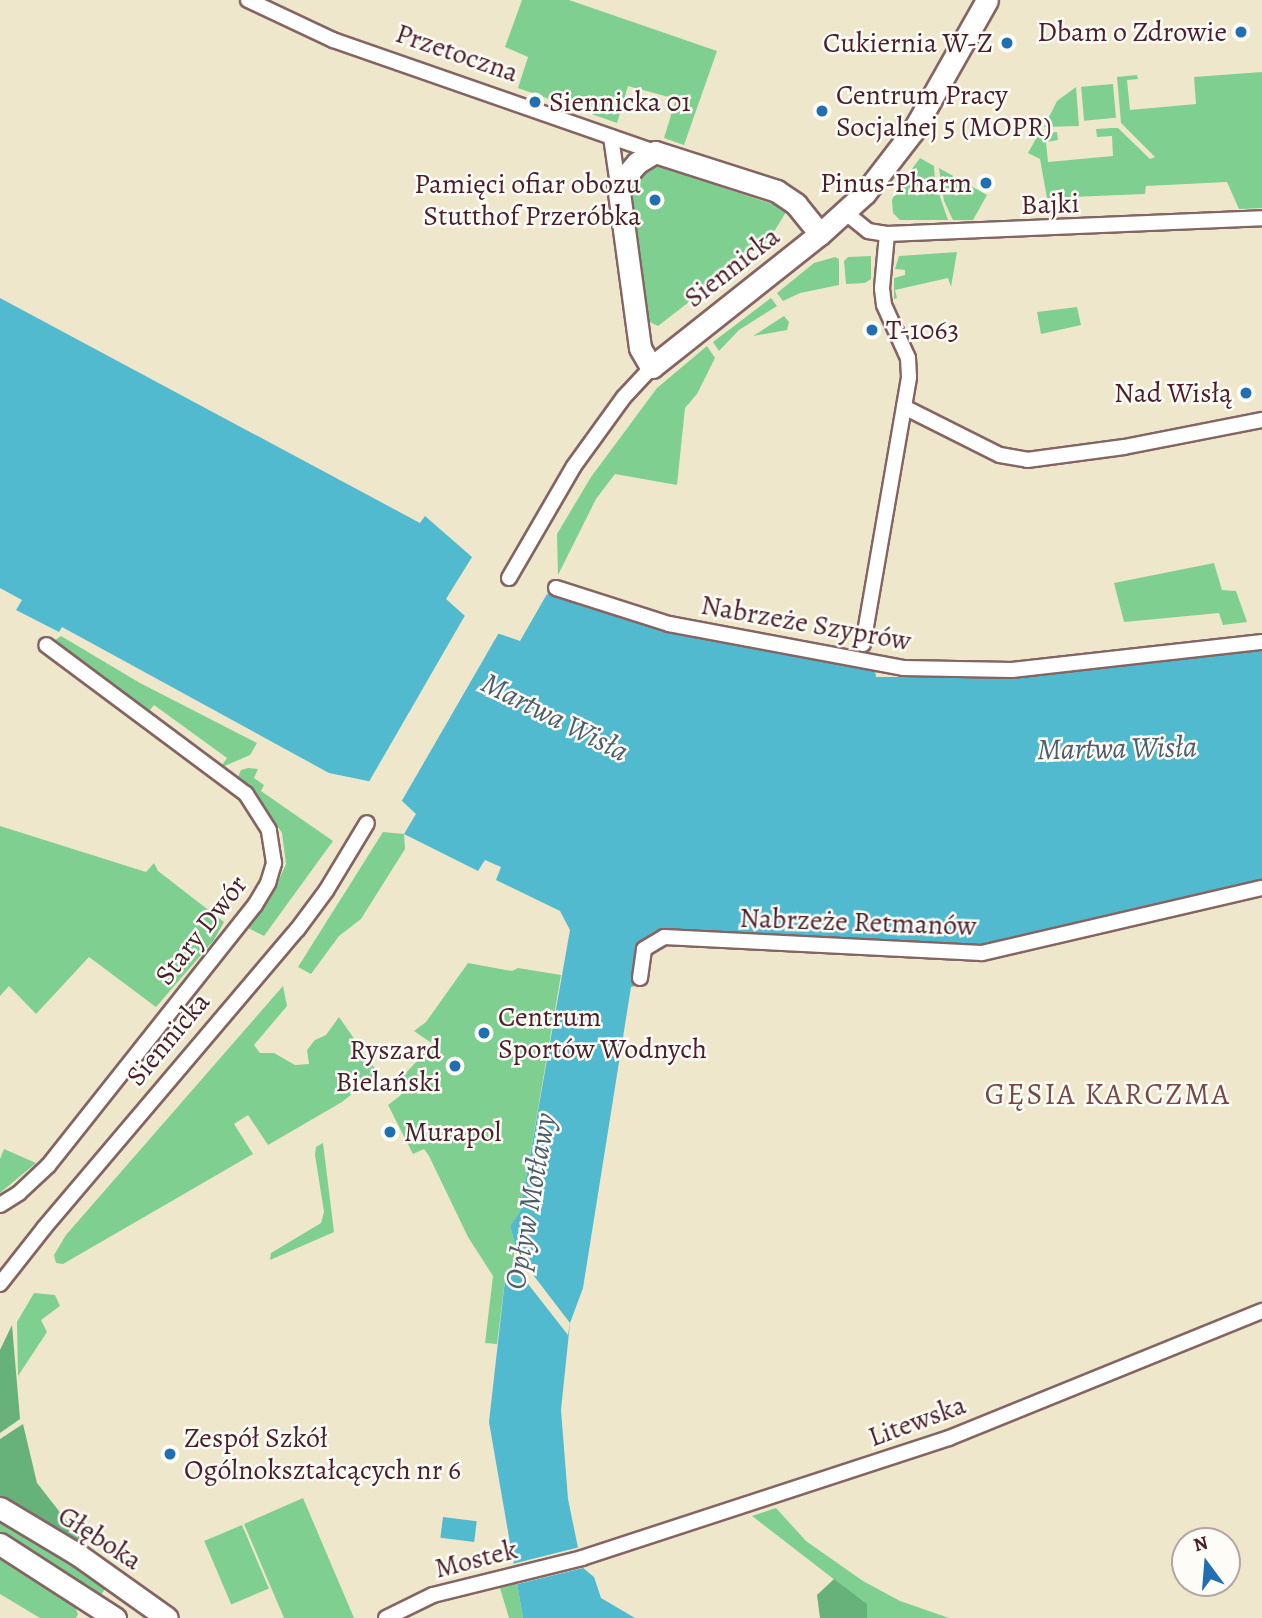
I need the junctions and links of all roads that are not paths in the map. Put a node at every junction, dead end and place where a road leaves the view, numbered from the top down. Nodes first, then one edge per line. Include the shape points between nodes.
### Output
1 (248, 0) edge
2 (987, 0) edge
3 (611, 137) junction
4 (655, 152) junction
5 (618, 185) junction
6 (846, 213) junction
7 (1262, 222) edge
8 (820, 234) junction
9 (887, 234) junction
10 (652, 367) junction
11 (904, 407) junction
12 (1262, 420) edge
13 (509, 578) dead end
14 (556, 588) dead end
15 (1262, 642) edge
16 (863, 643) dead end
17 (46, 645) dead end
18 (367, 823) dead end
19 (1262, 888) edge
20 (640, 978) dead end
21 (0, 1205) edge
22 (0, 1284) edge
23 (1262, 1311) edge
24 (0, 1508) edge
25 (0, 1544) edge
26 (582, 1558) joint
27 (124, 1586) junction
28 (100, 1613) edge
29 (167, 1618) edge
30 (386, 1618) edge

1 - 3 street, Przetoczna via 333,40
2 - 6 street, Siennicka via 913,131
3 - 4 street, Przetoczna
3 - 5 street
4 - 5 street
4 - 8 street, Przetoczna via 777,191 796,204
5 - 10 street via 640,348
6 - 8 street, Siennicka
6 - 9 street, Bajki via 868,231
7 - 9 street, Bajki
8 - 10 street, Siennicka
9 - 11 street via 882,288 887,313 910,366
10 - 13 street, Siennicka via 574,466
11 - 12 street via 1000,455 1027,460
11 - 16 street
14 - 15 street, Nabrzeże Szyprów via 669,624 902,668 1013,670
17 - 21 street, Stary Dwór via 246,794 269,830 274,863 255,905 48,1166
18 - 22 street, Siennicka via 326,891 280,950
19 - 20 street, Nabrzeże Retmanów via 982,953 664,937 645,948
23 - 26 street, Litewska via 949,1437
24 - 27 street, Głęboka
25 - 28 street, Głęboka
26 - 30 street, Mostek via 433,1595
27 - 28 street
27 - 29 street, Głęboka

